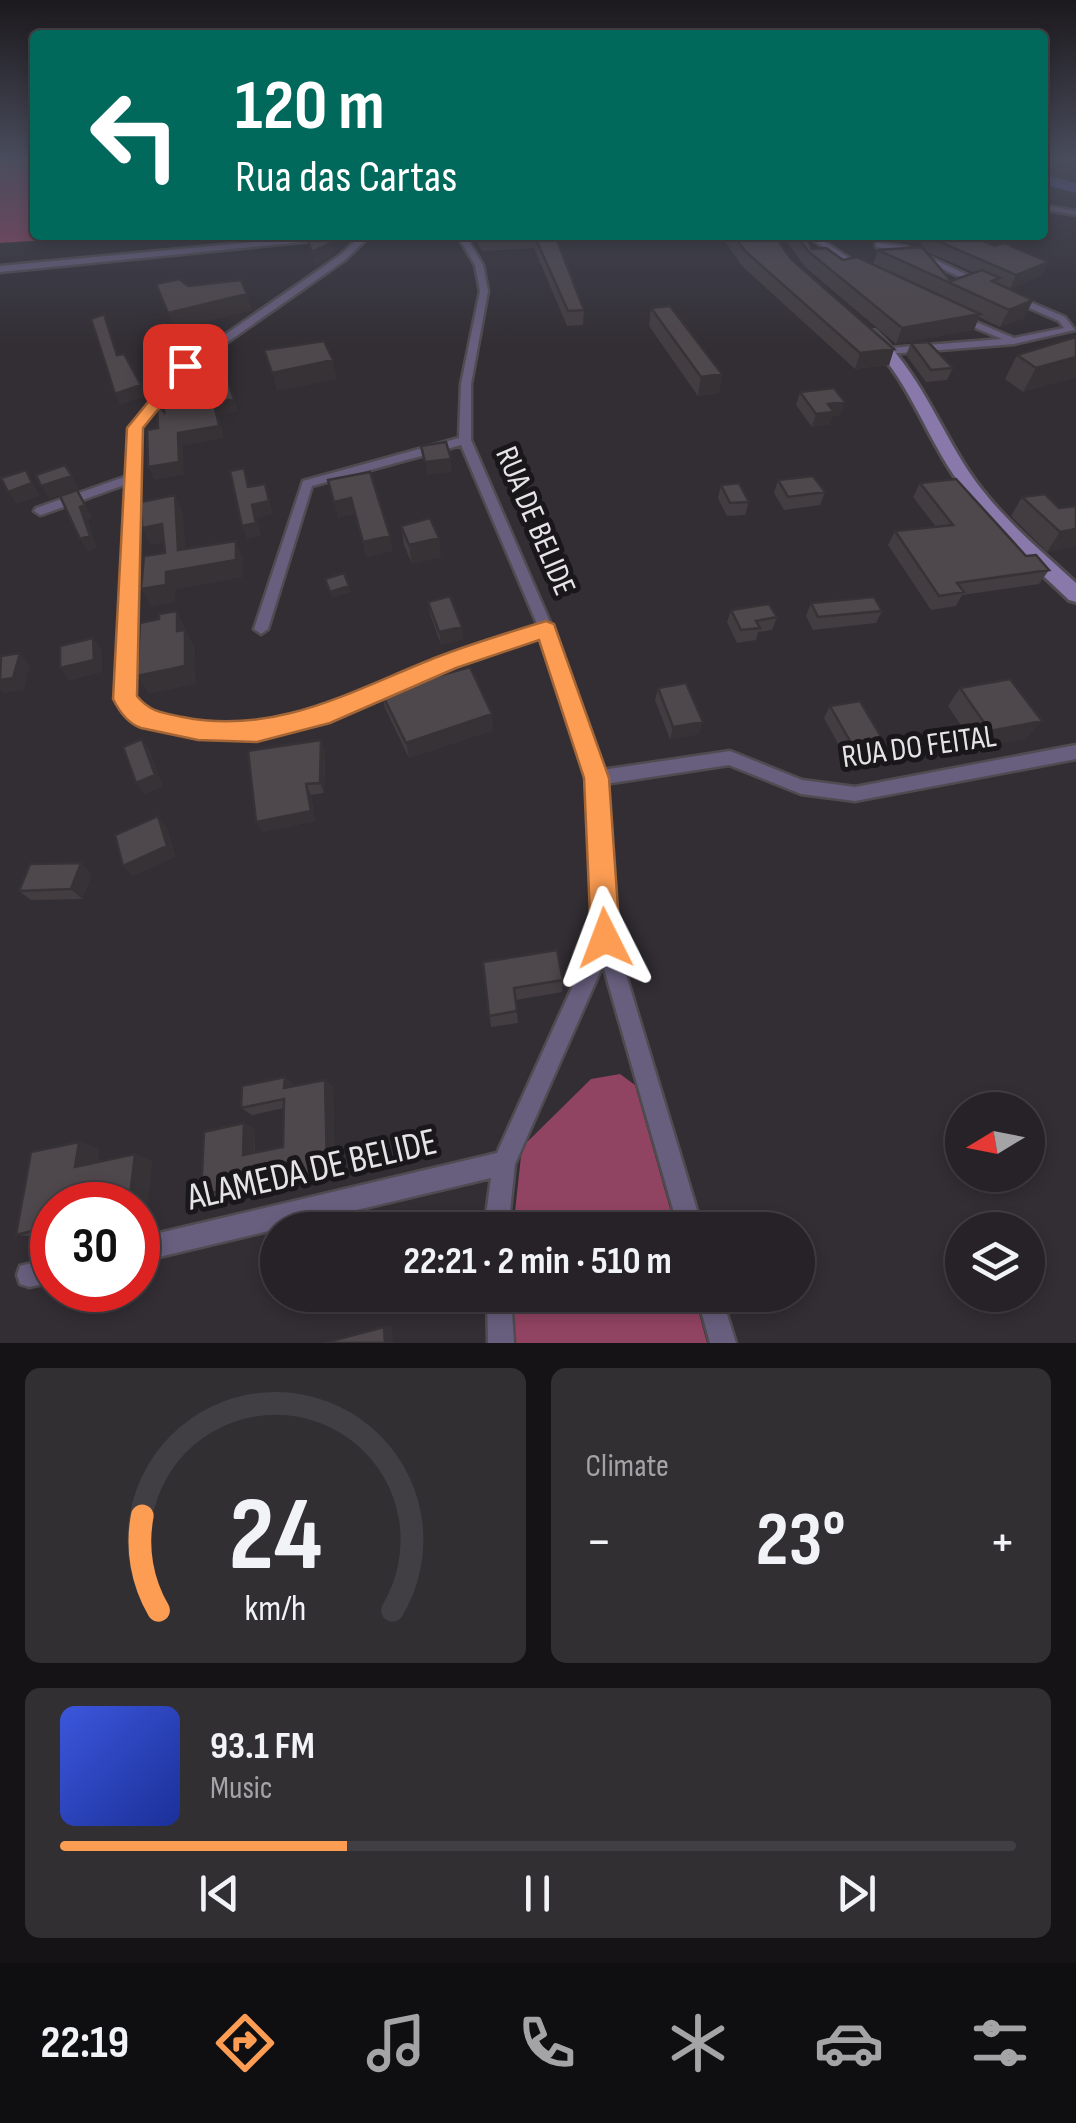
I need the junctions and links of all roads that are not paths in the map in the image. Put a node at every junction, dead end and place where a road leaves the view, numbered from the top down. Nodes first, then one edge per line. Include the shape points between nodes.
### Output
1 (303, 240) edge
2 (362, 240) edge
3 (464, 240) edge
4 (818, 240) edge
5 (879, 244) dead end
6 (0, 270) edge
7 (873, 275) edge
8 (992, 288) edge
9 (1009, 296) edge
10 (950, 314) edge
11 (862, 328) edge
12 (1014, 341) junction
13 (890, 350) junction
14 (465, 440) junction
15 (130, 479) junction
16 (40, 511) dead end
17 (1076, 595) edge
18 (261, 629) dead end
19 (546, 629) junction
20 (1076, 752) edge
21 (596, 778) junction
22 (605, 938) junction
23 (504, 1163) junction
24 (498, 1212) edge
25 (685, 1212) edge
26 (160, 1245) edge
27 (500, 1312) edge
28 (714, 1312) edge
29 (501, 1343) edge
30 (722, 1343) edge

1 - 6 street
2 - 15 street via 185,366 135,428
3 - 14 street, RUA DE BELIDE via 479,265 484,292 466,384
4 - 7 street
5 - 8 street
9 - 12 street via 1062,319 1070,330
10 - 12 street
11 - 13 main road
12 - 13 street
13 - 17 main road via 918,387 972,490
14 - 18 street via 307,484
14 - 19 street, RUA DE BELIDE
15 - 16 street
15 - 19 street via 125,699 141,718 198,730 257,732 322,716
19 - 21 street, RUA DE BELIDE
20 - 21 street, RUA DO FEITAL via 854,794 801,787 730,758
21 - 22 street, RUA DE BELIDE
22 - 23 street, RUA DE BELIDE
22 - 25 street
23 - 24 street, RUA DE BELIDE
23 - 26 street, ALAMEDA DE BELIDE
27 - 29 street
28 - 30 street

